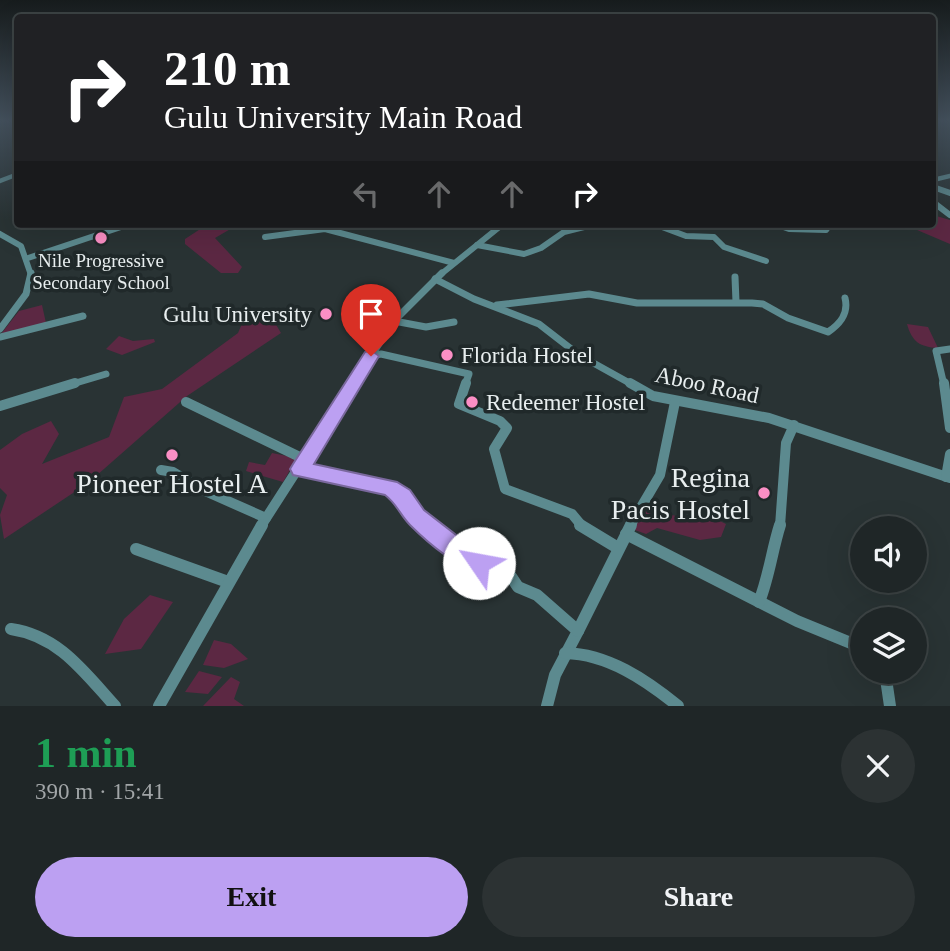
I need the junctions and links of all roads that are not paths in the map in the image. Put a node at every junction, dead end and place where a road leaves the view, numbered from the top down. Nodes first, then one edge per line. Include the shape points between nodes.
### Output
1 (936, 204) edge
2 (950, 215) edge
3 (117, 228) edge
4 (498, 228) edge
5 (580, 228) edge
6 (665, 228) edge
7 (796, 228) edge
8 (828, 228) edge
9 (0, 236) edge
10 (265, 237) dead end
11 (477, 245) junction
12 (27, 256) junction
13 (766, 261) dead end
14 (454, 263) junction
15 (735, 277) dead end
16 (435, 279) junction
17 (845, 298) dead end
18 (736, 302) junction
19 (494, 305) junction
20 (83, 316) dead end
21 (394, 321) junction
22 (454, 322) dead end
23 (0, 329) edge
24 (0, 337) edge
25 (950, 349) edge
26 (371, 356) junction
27 (106, 374) dead end
28 (186, 401) dead end
29 (675, 402) junction
30 (0, 406) edge
31 (794, 425) junction
32 (950, 428) edge
33 (950, 454) edge
34 (303, 465) junction
35 (161, 470) dead end
36 (948, 478) edge
37 (266, 518) junction
38 (626, 534) junction
39 (136, 548) dead end
40 (618, 548) junction
41 (228, 582) junction
42 (759, 602) junction
43 (11, 629) dead end
44 (578, 631) junction
45 (850, 642) edge
46 (565, 653) junction
47 (887, 684) edge
48 (160, 705) edge
49 (115, 706) edge
50 (547, 706) edge
51 (678, 706) edge
52 (890, 706) edge

1 - 2 street
3 - 12 street
4 - 11 street
5 - 11 street via 524,254
6 - 13 street via 686,236 714,237 724,247
7 - 8 street
9 - 12 street via 18,244
10 - 14 street via 325,229
11 - 14 street
12 - 23 street via 32,276 28,291
14 - 16 street
15 - 18 street
16 - 19 street, Aboo Road
16 - 21 street
17 - 18 street via 842,322 828,332 763,304
18 - 19 street via 637,303 589,295
19 - 29 street, Aboo Road via 539,324 629,385
20 - 24 street
21 - 22 street via 426,327
21 - 26 street
25 - 32 street via 936,351
26 - 34 street
26 - 40 street via 381,354 469,374 459,404 507,428 494,450 505,489 572,514 580,525
27 - 30 street
28 - 34 street
29 - 31 street, Aboo Road
29 - 38 street via 660,475
31 - 36 street, Aboo Road
31 - 42 street via 783,466 782,520
33 - 36 street
34 - 37 street
34 - 44 street via 395,491 416,517 469,559 506,569 518,587 537,595
35 - 37 street
37 - 41 street
38 - 40 street
38 - 42 street
39 - 41 street
40 - 44 street
41 - 48 street
42 - 45 street
43 - 49 street via 30,630 52,639
44 - 46 street
46 - 50 street
46 - 51 street via 589,653 644,681
47 - 52 street

